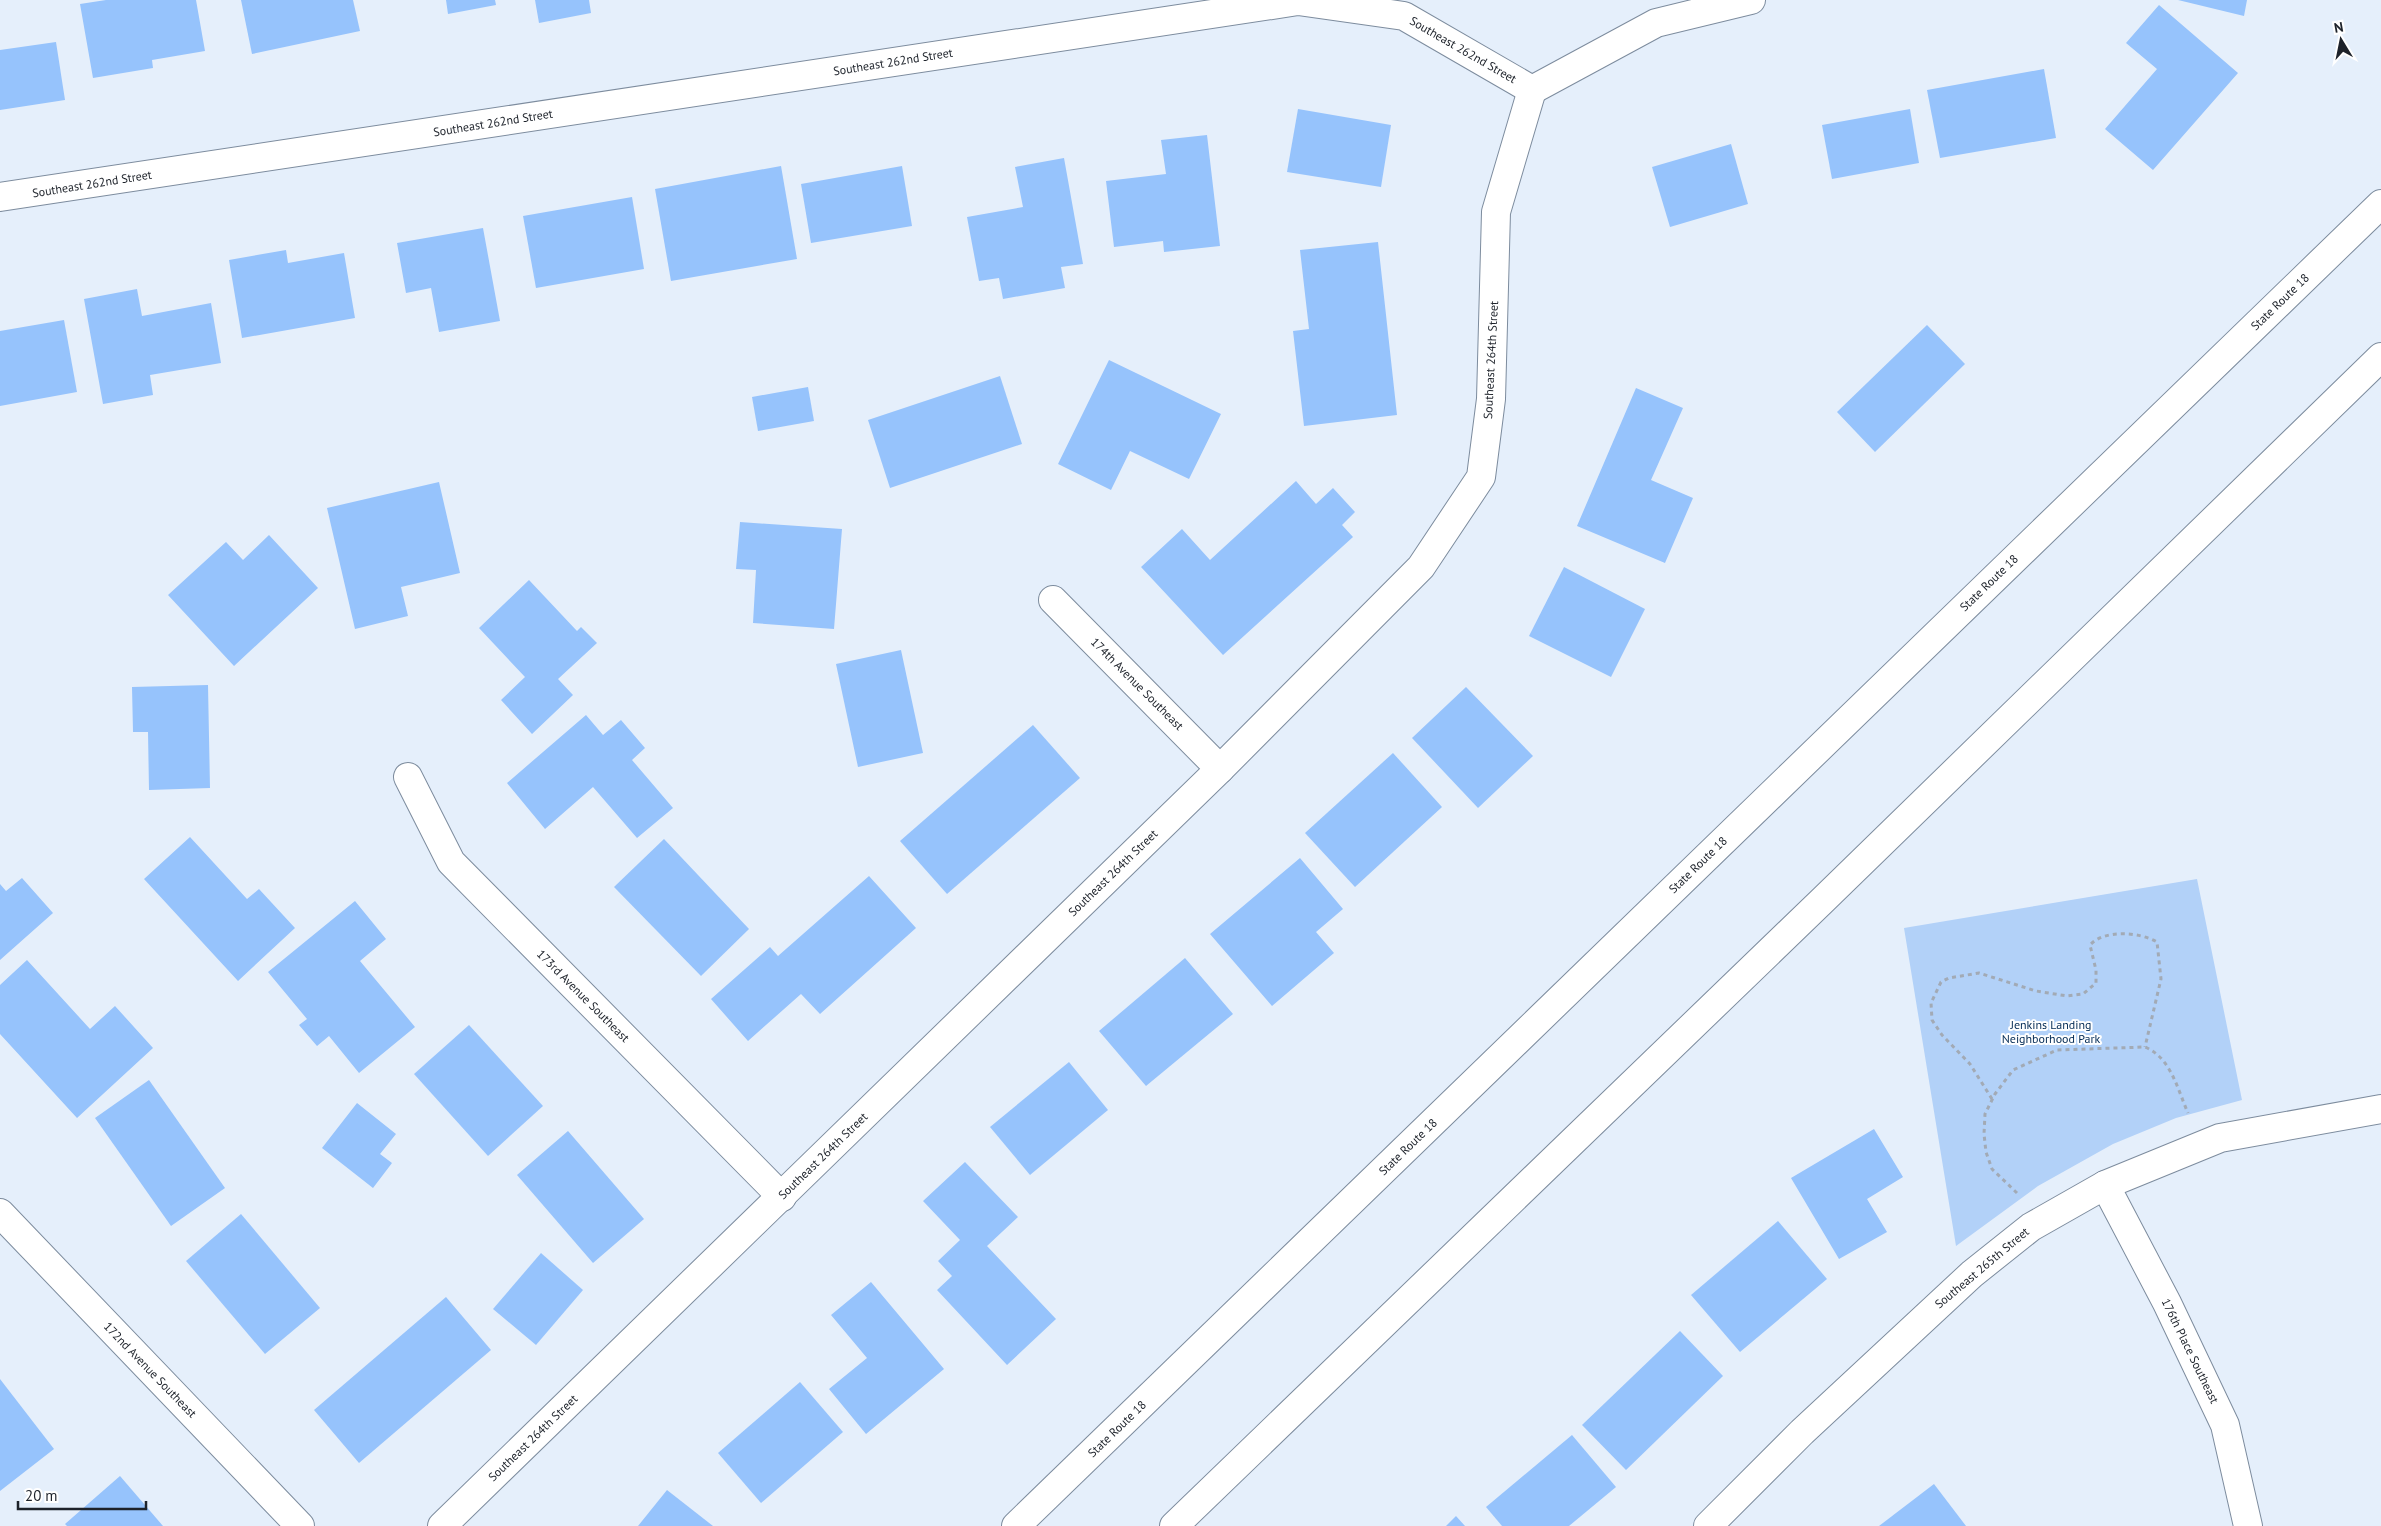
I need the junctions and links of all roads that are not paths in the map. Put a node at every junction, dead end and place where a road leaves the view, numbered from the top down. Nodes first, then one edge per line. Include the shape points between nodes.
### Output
1 (1751, 0) edge
2 (1532, 90) junction
3 (0, 197) edge
4 (2381, 204) edge
5 (2381, 357) edge
6 (1053, 600) dead end
7 (1220, 768) junction
8 (408, 777) dead end
9 (2381, 1109) edge
10 (2106, 1185) junction
11 (782, 1197) junction
12 (0, 1213) edge
13 (300, 1526) edge
14 (442, 1526) edge
15 (1016, 1526) edge
16 (1174, 1526) edge
17 (1708, 1526) edge
18 (2248, 1526) edge

1 - 2 main road via 1656,23
2 - 3 main road, Southeast 262nd Street via 1404,16 1298,1
2 - 7 main road, Southeast 264th Street via 1496,212 1491,399 1481,477 1421,567
4 - 15 main road, State Route 18
5 - 16 main road
6 - 7 main road, 174th Avenue Southeast
7 - 11 main road, Southeast 264th Street
8 - 11 main road, 173rd Avenue Southeast via 451,862
9 - 10 main road, Southeast 265th Street via 2220,1138
10 - 17 main road, Southeast 265th Street via 2030,1227 1972,1274 1802,1432
10 - 18 main road, 176th Place Southeast via 2225,1425
11 - 14 main road, Southeast 264th Street
12 - 13 main road, 172nd Avenue Southeast

